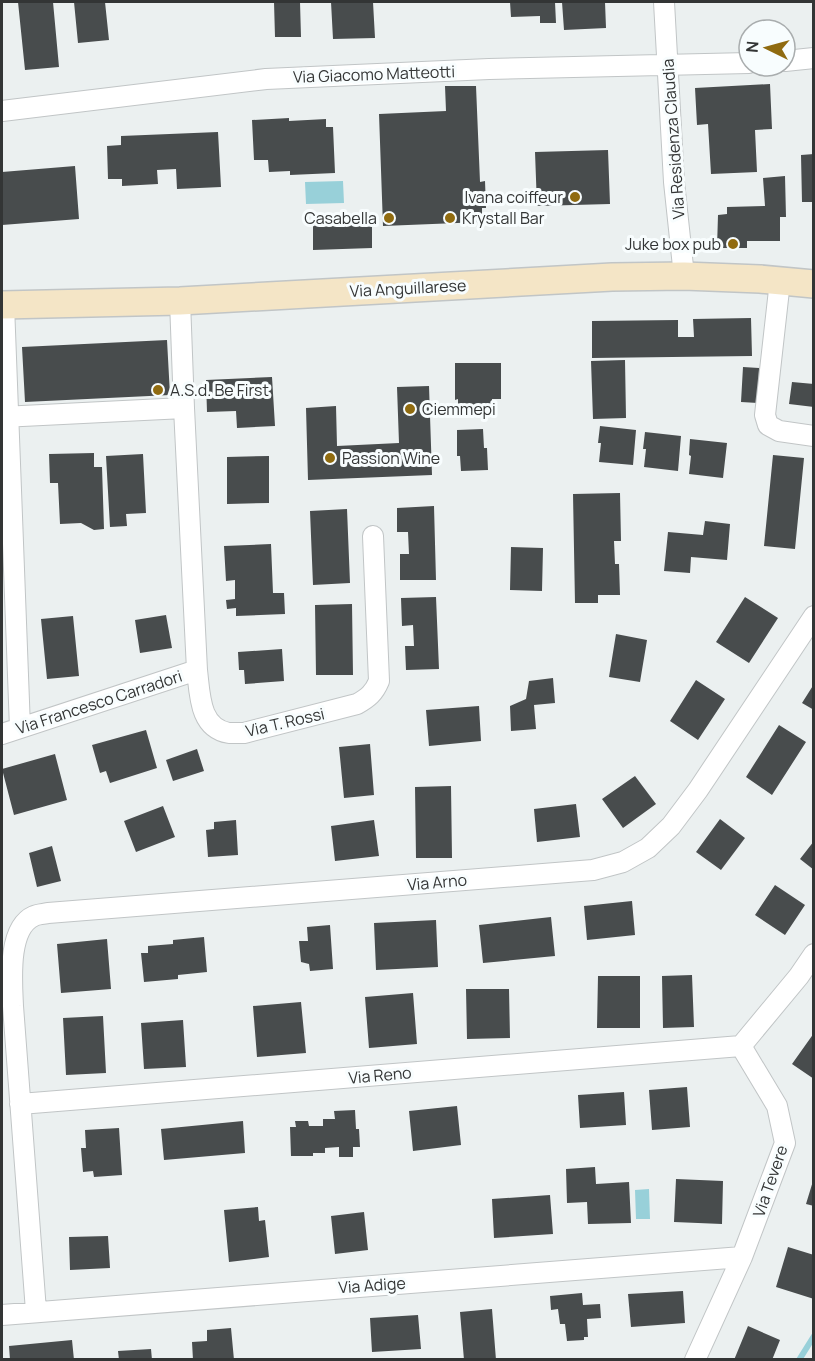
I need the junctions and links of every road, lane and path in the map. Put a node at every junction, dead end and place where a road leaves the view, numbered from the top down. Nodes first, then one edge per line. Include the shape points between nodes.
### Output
1 (664, 2) edge
2 (813, 58) edge
3 (797, 60) edge
4 (737, 63) edge
5 (667, 64) junction
6 (2, 111) edge
7 (684, 276) junction
8 (780, 281) junction
9 (813, 284) edge
10 (180, 301) junction
11 (3, 305) edge
12 (184, 408) junction
13 (5, 417) edge
14 (813, 436) edge
15 (374, 536) dead end
16 (813, 616) edge
17 (197, 670) junction
18 (11, 731) edge
19 (813, 954) edge
20 (7, 1008) edge
21 (741, 1046) junction
22 (20, 1104) junction
23 (742, 1257) junction
24 (36, 1311) junction
25 (2, 1315) edge
26 (695, 1359) edge

1 - 5 street, Via Residenza Claudia
2 - 3 street
4 - 5 street, Via Giacomo Matteotti
5 - 6 street, Via Giacomo Matteotti via 266,79
5 - 7 street, Via Residenza Claudia
7 - 8 main road, Via Anguillarese
7 - 10 main road, Via Anguillarese
8 - 9 main road, Via Anguillarese
8 - 14 street via 765,415 768,425 779,431
10 - 11 main road, Via Anguillarese
10 - 12 street, Via T. Rossi
11 - 13 street
12 - 13 street
12 - 17 street, Via T. Rossi
13 - 18 street
15 - 17 street, Via T. Rossi via 379,681 369,698 244,733 227,733 212,725 205,715
16 - 20 street, Via Arno via 671,826 648,849 623,862 593,870 35,915 17,938
17 - 18 street, Via Francesco Carradori
19 - 21 street
20 - 22 street
21 - 22 street, Via Reno
21 - 23 street, Via Tevere via 777,1106 785,1143
22 - 24 street
23 - 24 street, Via Adige
23 - 26 street, Via Tevere
24 - 25 street, Via Adige

